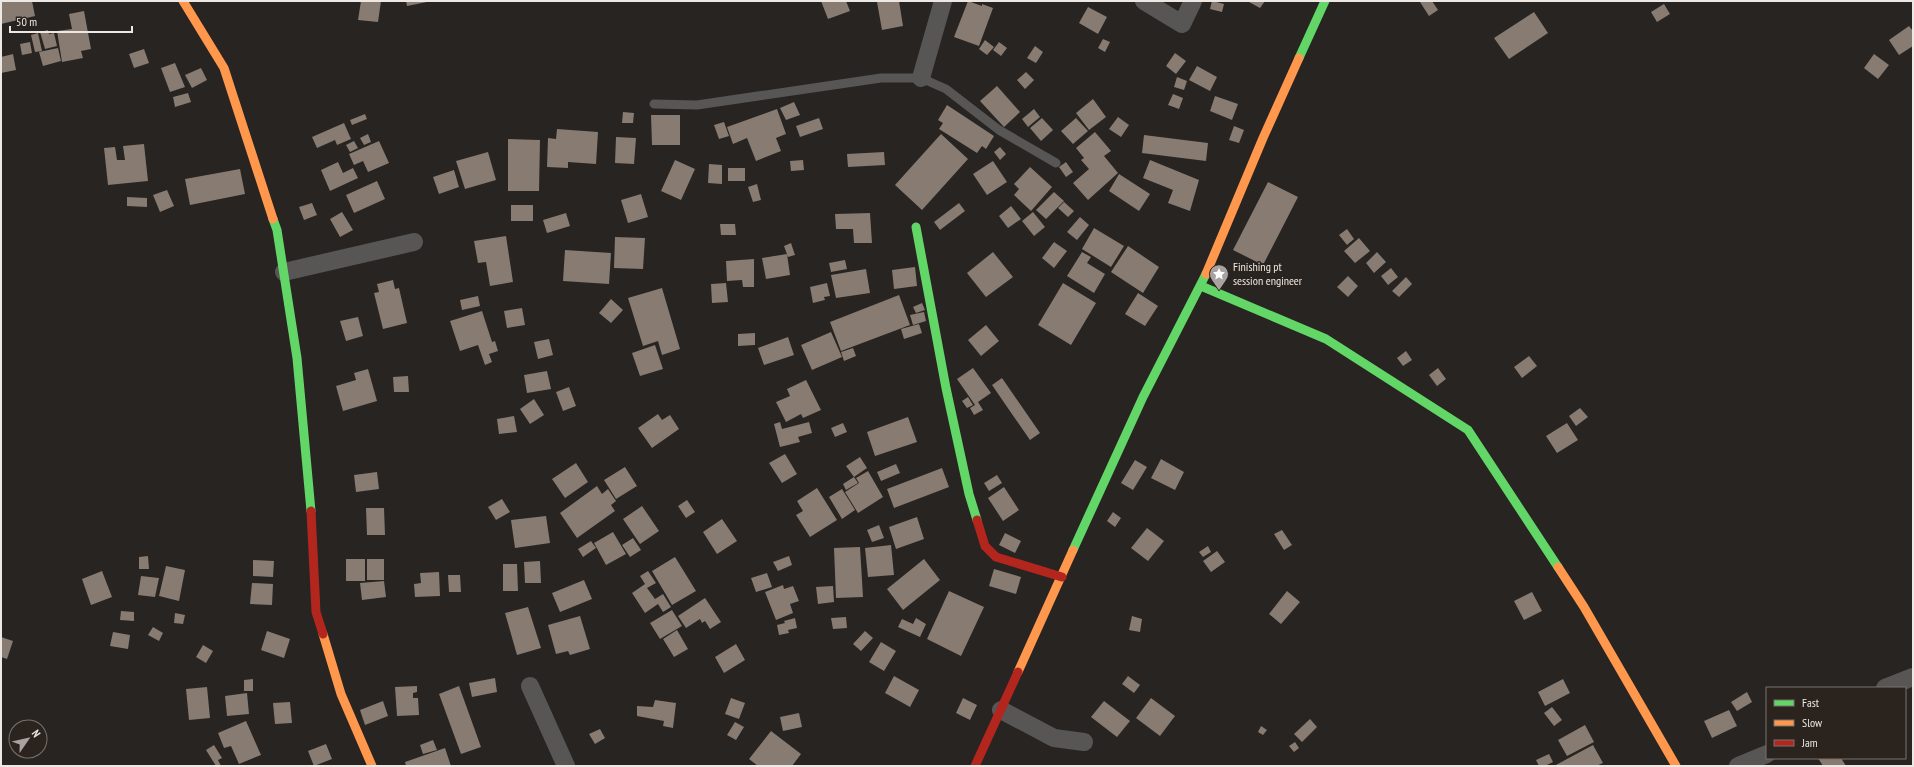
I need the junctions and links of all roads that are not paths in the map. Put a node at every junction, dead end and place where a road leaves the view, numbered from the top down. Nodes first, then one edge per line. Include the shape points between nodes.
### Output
1 (183, 1) edge
2 (943, 1) edge
3 (1144, 1) edge
4 (1193, 1) edge
5 (1325, 1) edge
6 (920, 78) junction
7 (654, 104) dead end
8 (1056, 163) dead end
9 (916, 227) dead end
10 (414, 242) dead end
11 (284, 272) junction
12 (1201, 286) junction
13 (1062, 577) junction
14 (1913, 677) edge
15 (530, 686) dead end
16 (1888, 687) edge
17 (1001, 710) junction
18 (1084, 742) dead end
19 (1766, 754) edge
20 (372, 766) edge
21 (566, 766) edge
22 (975, 766) edge
23 (1676, 766) edge
24 (1738, 766) edge

1 - 11 street via 224,68 277,230
2 - 6 street
3 - 4 street via 1182,24
5 - 12 street via 1263,138
6 - 7 lane via 881,78 697,105
6 - 8 lane via 946,89 999,130
9 - 13 street via 946,388 969,494 984,546 996,557
10 - 11 street
11 - 20 street via 297,358 311,510 316,612 342,694
12 - 13 street via 1143,397
12 - 23 street via 1326,339 1468,430 1584,607
13 - 17 street
14 - 16 street
15 - 21 street
17 - 18 street via 1054,738
17 - 22 street
19 - 24 street

